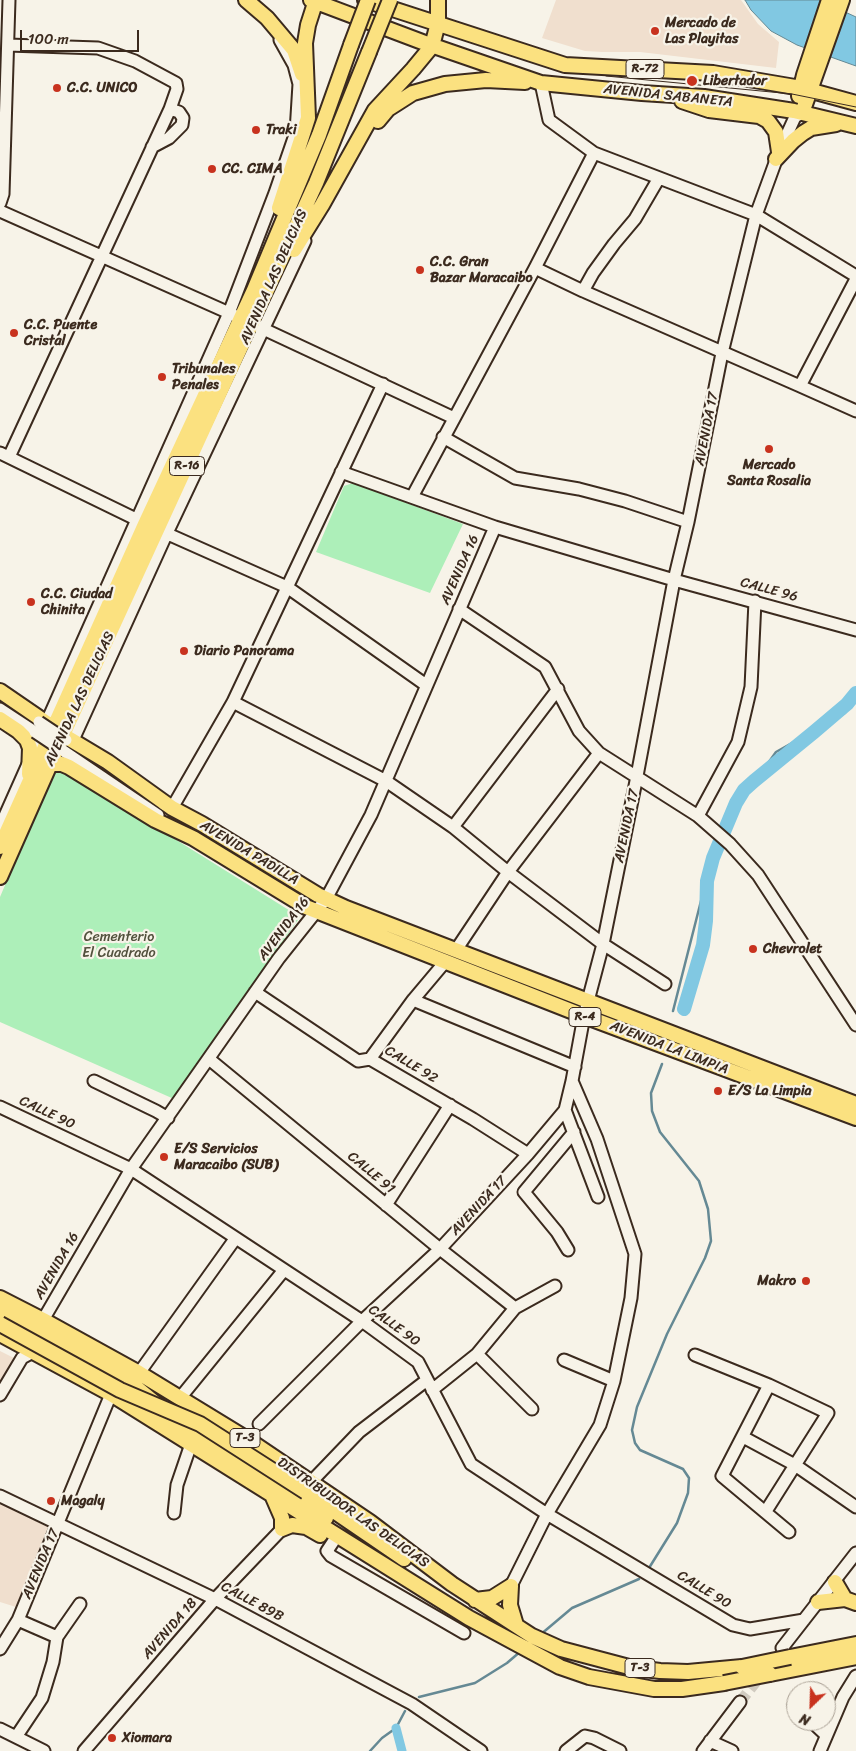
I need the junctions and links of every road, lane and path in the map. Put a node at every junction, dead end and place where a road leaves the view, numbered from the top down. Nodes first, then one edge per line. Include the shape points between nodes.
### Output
1 (9, 0) edge
2 (240, 0) edge
3 (246, 0) edge
4 (367, 0) edge
5 (390, 0) edge
6 (438, 0) edge
7 (829, 0) edge
8 (842, 0) edge
9 (314, 1) edge
10 (438, 23) junction
11 (8, 45) junction
12 (428, 45) junction
13 (814, 62) junction
14 (541, 83) junction
15 (305, 84) junction
16 (805, 89) junction
17 (660, 94) junction
18 (856, 103) edge
19 (170, 109) junction
20 (797, 114) junction
21 (163, 122) junction
22 (853, 125) edge
23 (177, 131) junction
24 (152, 146) junction
25 (354, 147) junction
26 (594, 153) junction
27 (778, 156) junction
28 (659, 178) junction
29 (0, 203) edge
30 (322, 205) junction
31 (0, 210) edge
32 (756, 215) junction
33 (102, 256) junction
34 (535, 268) junction
35 (856, 277) edge
36 (261, 290) junction
37 (583, 291) junction
38 (246, 321) junction
39 (722, 353) junction
40 (383, 384) junction
41 (800, 386) junction
42 (856, 412) edge
43 (454, 418) junction
44 (443, 437) junction
45 (4, 455) edge
46 (341, 472) junction
47 (412, 497) junction
48 (688, 522) junction
49 (152, 527) junction
50 (495, 527) junction
51 (674, 580) junction
52 (287, 587) junction
53 (755, 601) junction
54 (459, 609) junction
55 (856, 630) edge
56 (426, 685) junction
57 (558, 689) junction
58 (0, 691) edge
59 (0, 696) edge
60 (233, 702) junction
61 (0, 709) edge
62 (0, 719) edge
63 (59, 731) junction
64 (599, 753) junction
65 (31, 757) junction
66 (49, 766) junction
67 (637, 776) junction
68 (386, 781) junction
69 (27, 785) junction
70 (140, 796) junction
71 (172, 808) junction
72 (698, 816) junction
73 (0, 827) edge
74 (453, 827) junction
75 (193, 838) junction
76 (0, 848) edge
77 (508, 872) junction
78 (0, 877) edge
79 (326, 899) junction
80 (315, 911) junction
81 (603, 944) junction
82 (456, 950) junction
83 (445, 962) junction
84 (665, 984) dead end
85 (255, 992) junction
86 (413, 1000) junction
87 (589, 1001) junction
88 (584, 1016) junction
89 (856, 1023) edge
90 (209, 1059) junction
91 (370, 1059) junction
92 (575, 1067) junction
93 (94, 1081) dead end
94 (572, 1081) junction
95 (856, 1104) edge
96 (450, 1106) junction
97 (0, 1107) edge
98 (565, 1110) junction
99 (168, 1118) junction
100 (856, 1118) edge
101 (574, 1132) junction
102 (528, 1154) junction
103 (131, 1169) junction
104 (598, 1197) dead end
105 (386, 1205) junction
106 (235, 1239) junction
107 (440, 1249) junction
108 (568, 1250) dead end
109 (284, 1270) junction
110 (555, 1286) dead end
111 (0, 1298) edge
112 (516, 1308) junction
113 (0, 1311) edge
114 (43, 1320) junction
115 (362, 1321) junction
116 (0, 1324) edge
117 (0, 1334) edge
118 (33, 1352) junction
119 (477, 1354) junction
120 (696, 1355) dead end
121 (564, 1360) dead end
122 (139, 1374) junction
123 (614, 1381) junction
124 (429, 1385) junction
125 (769, 1386) junction
126 (111, 1394) junction
127 (0, 1395) edge
128 (180, 1398) junction
129 (532, 1409) dead end
130 (259, 1424) dead end
131 (743, 1437) junction
132 (191, 1444) junction
133 (796, 1466) junction
134 (308, 1487) junction
135 (272, 1495) junction
136 (0, 1496) edge
137 (856, 1507) edge
138 (766, 1511) junction
139 (174, 1513) dead end
140 (547, 1514) junction
141 (58, 1524) junction
142 (282, 1529) junction
143 (789, 1532) dead end
144 (333, 1542) junction
145 (856, 1553) edge
146 (834, 1582) junction
147 (511, 1586) junction
148 (421, 1588) junction
149 (215, 1599) junction
150 (475, 1600) junction
151 (851, 1601) edge
152 (818, 1602) junction
153 (80, 1604) dead end
154 (495, 1612) junction
155 (18, 1620) junction
156 (804, 1620) junction
157 (516, 1626) junction
158 (464, 1633) dead end
159 (57, 1637) junction
160 (856, 1644) edge
161 (0, 1649) edge
162 (786, 1652) junction
163 (856, 1657) edge
164 (856, 1676) edge
165 (740, 1702) tunnel mouth
166 (0, 1729) edge
167 (822, 1731) edge
168 (826, 1735) junction
169 (16, 1737) junction
170 (710, 1740) junction
171 (44, 1751) edge
172 (84, 1751) edge
173 (481, 1751) edge
174 (566, 1751) edge
175 (620, 1751) edge
176 (703, 1751) edge
177 (732, 1751) edge
178 (820, 1751) edge

1 - 11 street
2 - 38 street, AVENIDA LAS DELICIAS / R-16 via 260,16 281,41 294,65 299,84 296,132
3 - 15 main road via 267,18 294,50
4 - 10 main road, R-72
4 - 36 main road, AVENIDA LAS DELICIAS / R-16, bridge
5 - 36 main road, AVENIDA LAS DELICIAS / R-16, bridge via 316,183
6 - 10 main road
7 - 13 main road, AVENIDA 17
8 - 13 main road, AVENIDA 17
9 - 12 main road, R-72
9 - 15 main road via 305,43
10 - 12 main road
10 - 16 main road, AVENIDA SABANETA / R-72 via 565,65 713,73
11 - 19 street via 98,48 134,61 176,83 177,92
11 - 29 street via 3,194
12 - 14 main road, AVENIDA SABANETA / R-72
12 - 25 main road via 413,69 375,110
13 - 16 main road, AVENIDA 17
14 - 17 main road, AVENIDA SABANETA / R-72
14 - 25 main road via 486,80 445,84 413,93 388,109
14 - 26 street via 550,120
15 - 36 main road via 308,118
16 - 18 main road, AVENIDA SABANETA / R-72
16 - 20 main road, AVENIDA 17
17 - 20 main road, AVENIDA SABANETA / R-72 via 704,97
17 - 27 main road via 709,110 759,116 768,121 776,132
19 - 21 street
19 - 23 street via 179,112 183,118
20 - 22 main road, AVENIDA SABANETA / R-72
20 - 27 street, AVENIDA 17
21 - 23 street
21 - 24 street
22 - 27 main road via 811,128
23 - 24 street
24 - 33 street
25 - 30 main road
26 - 28 street
26 - 34 street
27 - 32 street, AVENIDA 17
28 - 32 street
28 - 37 street via 636,219 614,244
30 - 36 main road
30 - 38 street, AVENIDA LAS DELICIAS / R-16
31 - 33 street
32 - 35 street
32 - 39 street, AVENIDA 17
33 - 38 street
33 - 45 street
34 - 37 street
34 - 43 street
35 - 41 street
36 - 38 main road, AVENIDA LAS DELICIAS / R-16
37 - 39 street
38 - 40 street
38 - 49 main road, AVENIDA LAS DELICIAS / R-16
38 - 49 street, AVENIDA LAS DELICIAS / R-16
39 - 41 street
39 - 48 street, AVENIDA 17
40 - 43 street
40 - 46 street
41 - 42 street
43 - 44 street
44 - 47 street
44 - 48 street via 515,478 625,501
45 - 49 street
46 - 47 street, CALLE 96
46 - 52 street
47 - 50 street, CALLE 96
48 - 51 street, AVENIDA 17
49 - 52 street
49 - 63 main road, AVENIDA LAS DELICIAS / R-16
49 - 63 street, AVENIDA LAS DELICIAS / R-16
50 - 51 street, CALLE 96
50 - 54 street, AVENIDA 16
51 - 53 street, CALLE 96
51 - 67 street, AVENIDA 17
52 - 56 street
52 - 60 street
53 - 55 street, CALLE 96
53 - 72 street via 750,687 738,742
54 - 56 street, AVENIDA 16
54 - 57 street via 545,667
56 - 68 street, AVENIDA 16
57 - 64 street via 579,731
57 - 74 street
58 - 63 main road, AVENIDA PADILLA
59 - 70 street, bridge
60 - 68 street
60 - 71 street
61 - 70 street, R-4, bridge
62 - 65 main road via 27,740
63 - 65 main road
63 - 66 main road, AVENIDA LAS DELICIAS / R-16
63 - 69 main road, AVENIDA LAS DELICIAS / R-16
63 - 71 main road, AVENIDA PADILLA
64 - 67 street
64 - 77 street
65 - 69 main road
65 - 73 street, AVENIDA LAS DELICIAS
66 - 75 main road, AVENIDA PADILLA via 62,764 69,767 155,820
66 - 78 main road, AVENIDA LAS DELICIAS / R-16
67 - 72 street
67 - 81 street, AVENIDA 17
68 - 74 street
68 - 79 street, AVENIDA 16
69 - 76 main road, AVENIDA LAS DELICIAS / R-16
70 - 71 street
70 - 75 street, R-4
71 - 79 main road, AVENIDA PADILLA / R-4
72 - 89 street via 758,875
74 - 77 street
75 - 80 main road, AVENIDA PADILLA / R-4
77 - 81 street
77 - 82 street
79 - 80 street, AVENIDA 16
79 - 82 main road, AVENIDA LA LIMPIA / R-4
80 - 83 main road, AVENIDA LA LIMPIA / R-4
80 - 85 street, AVENIDA 16
81 - 84 street
81 - 87 street, AVENIDA 17
82 - 87 main road, AVENIDA LA LIMPIA / R-4
83 - 86 street
83 - 88 main road, AVENIDA LA LIMPIA / R-4
85 - 90 street, AVENIDA 16
85 - 91 street, CALLE 92 via 358,1062
86 - 91 street
86 - 92 street
87 - 88 street, AVENIDA 17
87 - 95 main road, AVENIDA LA LIMPIA / R-4
88 - 92 street, AVENIDA 17
88 - 100 main road, AVENIDA LA LIMPIA / R-4
90 - 99 street, AVENIDA 16
90 - 105 street, CALLE 91
91 - 96 street, CALLE 92
92 - 94 street, AVENIDA 17
93 - 99 street
94 - 98 street, AVENIDA 17
94 - 123 street via 597,1139 635,1254 631,1298
96 - 102 street, CALLE 92
96 - 105 street
97 - 103 street, CALLE 90
98 - 101 street
98 - 102 street, AVENIDA 17
99 - 103 street, AVENIDA 16
101 - 104 street
101 - 108 street via 524,1192
102 - 107 street, AVENIDA 17
103 - 106 street, CALLE 90
103 - 114 street, AVENIDA 16
105 - 107 street, CALLE 91
106 - 109 street, CALLE 90
106 - 122 street
107 - 112 street, CALLE 91
107 - 115 street, AVENIDA 17
109 - 115 street, CALLE 90
109 - 128 street
110 - 112 street
111 - 114 main road, DISTRIBUIDOR LAS DELICIAS / T-3
112 - 119 street
113 - 148 main road via 127,1380 194,1435 371,1547
114 - 122 main road, DISTRIBUIDOR LAS DELICIAS / T-3
115 - 124 street, CALLE 90 via 418,1362
115 - 130 street, AVENIDA 17
116 - 134 main road, bridge via 120,1390 200,1424
117 - 118 main road, DISTRIBUIDOR LAS DELICIAS / T-3
118 - 126 main road, DISTRIBUIDOR LAS DELICIAS / T-3
118 - 127 street via 22,1358
119 - 124 street
119 - 129 street
120 - 125 street
121 - 123 street
122 - 128 main road, DISTRIBUIDOR LAS DELICIAS / T-3
123 - 140 street via 600,1425
124 - 134 street via 359,1432
124 - 140 street, CALLE 90 via 471,1464
125 - 131 street
125 - 133 street via 828,1413
126 - 132 main road, DISTRIBUIDOR LAS DELICIAS / T-3
126 - 141 street, AVENIDA 17
128 - 134 main road, DISTRIBUIDOR LAS DELICIAS / T-3 via 247,1439
131 - 133 street
131 - 138 street via 722,1476
132 - 135 main road, DISTRIBUIDOR LAS DELICIAS / T-3
132 - 139 street via 177,1485
133 - 137 street
133 - 138 street
134 - 150 main road, DISTRIBUIDOR LAS DELICIAS / T-3
134 - 154 main road via 449,1591
135 - 142 main road via 282,1518
135 - 148 main road, DISTRIBUIDOR LAS DELICIAS / T-3
136 - 141 street, CALLE 89B
138 - 143 street
140 - 147 street
140 - 156 street, CALLE 90 via 733,1625 750,1629
141 - 149 street, CALLE 89B
141 - 155 street, AVENIDA 17
142 - 144 main road via 292,1525 306,1527
142 - 149 street, AVENIDA 18
144 - 148 main road
144 - 158 street via 327,1550 331,1556
145 - 146 street
146 - 151 main road
146 - 152 street
147 - 150 main road via 492,1598
147 - 157 main road via 510,1604
148 - 163 main road, T-3, bridge via 560,1667 622,1685 682,1689
149 - 172 street, AVENIDA 18
149 - 173 street, CALLE 89B via 412,1704
150 - 154 main road, DISTRIBUIDOR LAS DELICIAS / T-3
151 - 152 main road
152 - 156 street
153 - 159 street
154 - 157 main road, T-3
155 - 159 street
155 - 161 street, AVENIDA 17
156 - 162 street
157 - 162 main road, T-3, bridge via 561,1649 629,1667 660,1671 742,1667
159 - 169 street via 42,1698
160 - 162 main road, T-3
164 - 168 street
165 - 170 street
166 - 169 street
167 - 168 street
168 - 178 street
169 - 171 street
170 - 176 street
170 - 177 street
174 - 175 street via 586,1736

